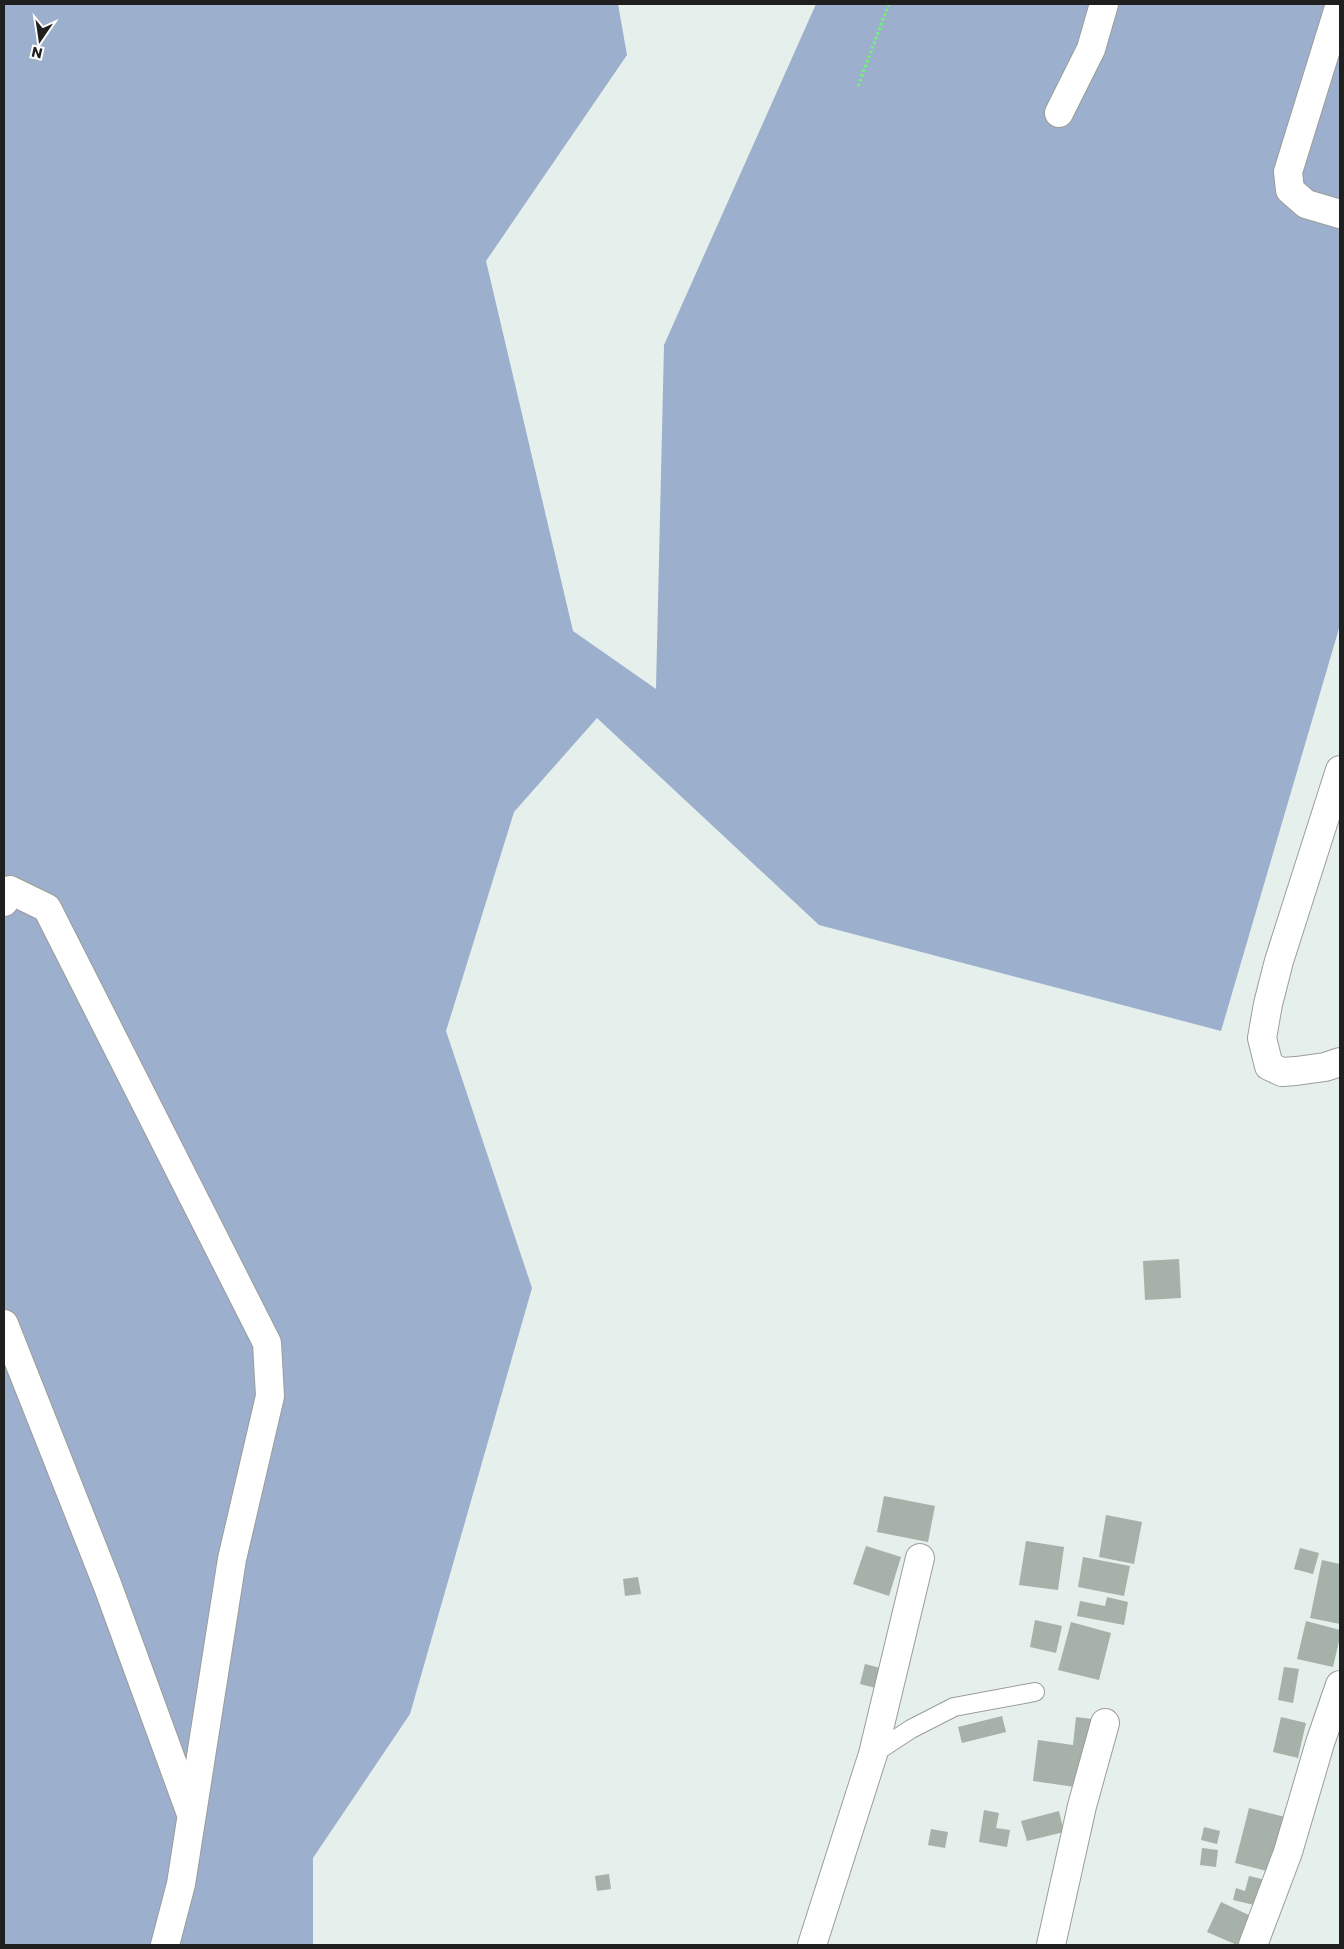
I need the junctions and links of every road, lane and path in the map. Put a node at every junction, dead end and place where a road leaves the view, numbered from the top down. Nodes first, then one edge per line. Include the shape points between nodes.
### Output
1 (888, 4) edge
2 (1104, 4) edge
3 (1340, 4) edge
4 (858, 86) dead end
5 (1059, 113) dead end
6 (1340, 214) edge
7 (1339, 779) edge
8 (4, 902) edge
9 (1340, 1062) edge
10 (4, 1324) edge
11 (920, 1558) dead end
12 (1340, 1685) edge
13 (1035, 1692) dead end
14 (1105, 1724) dead end
15 (873, 1754) junction
16 (192, 1816) junction
17 (165, 1945) edge
18 (812, 1945) edge
19 (1051, 1945) edge
20 (1253, 1945) edge

1 - 4 path
2 - 5 street via 1090,49
3 - 6 street via 1288,172 1290,190 1306,204
7 - 9 street via 1279,961 1262,1038 1269,1066 1282,1072
8 - 16 street via 10,890 47,908 267,1343 270,1396 232,1559
10 - 16 street via 108,1584
11 - 15 street
12 - 20 street via 1288,1852
13 - 15 lane via 954,1707 911,1729
14 - 19 street via 1082,1806
15 - 18 street
16 - 17 street via 181,1884

